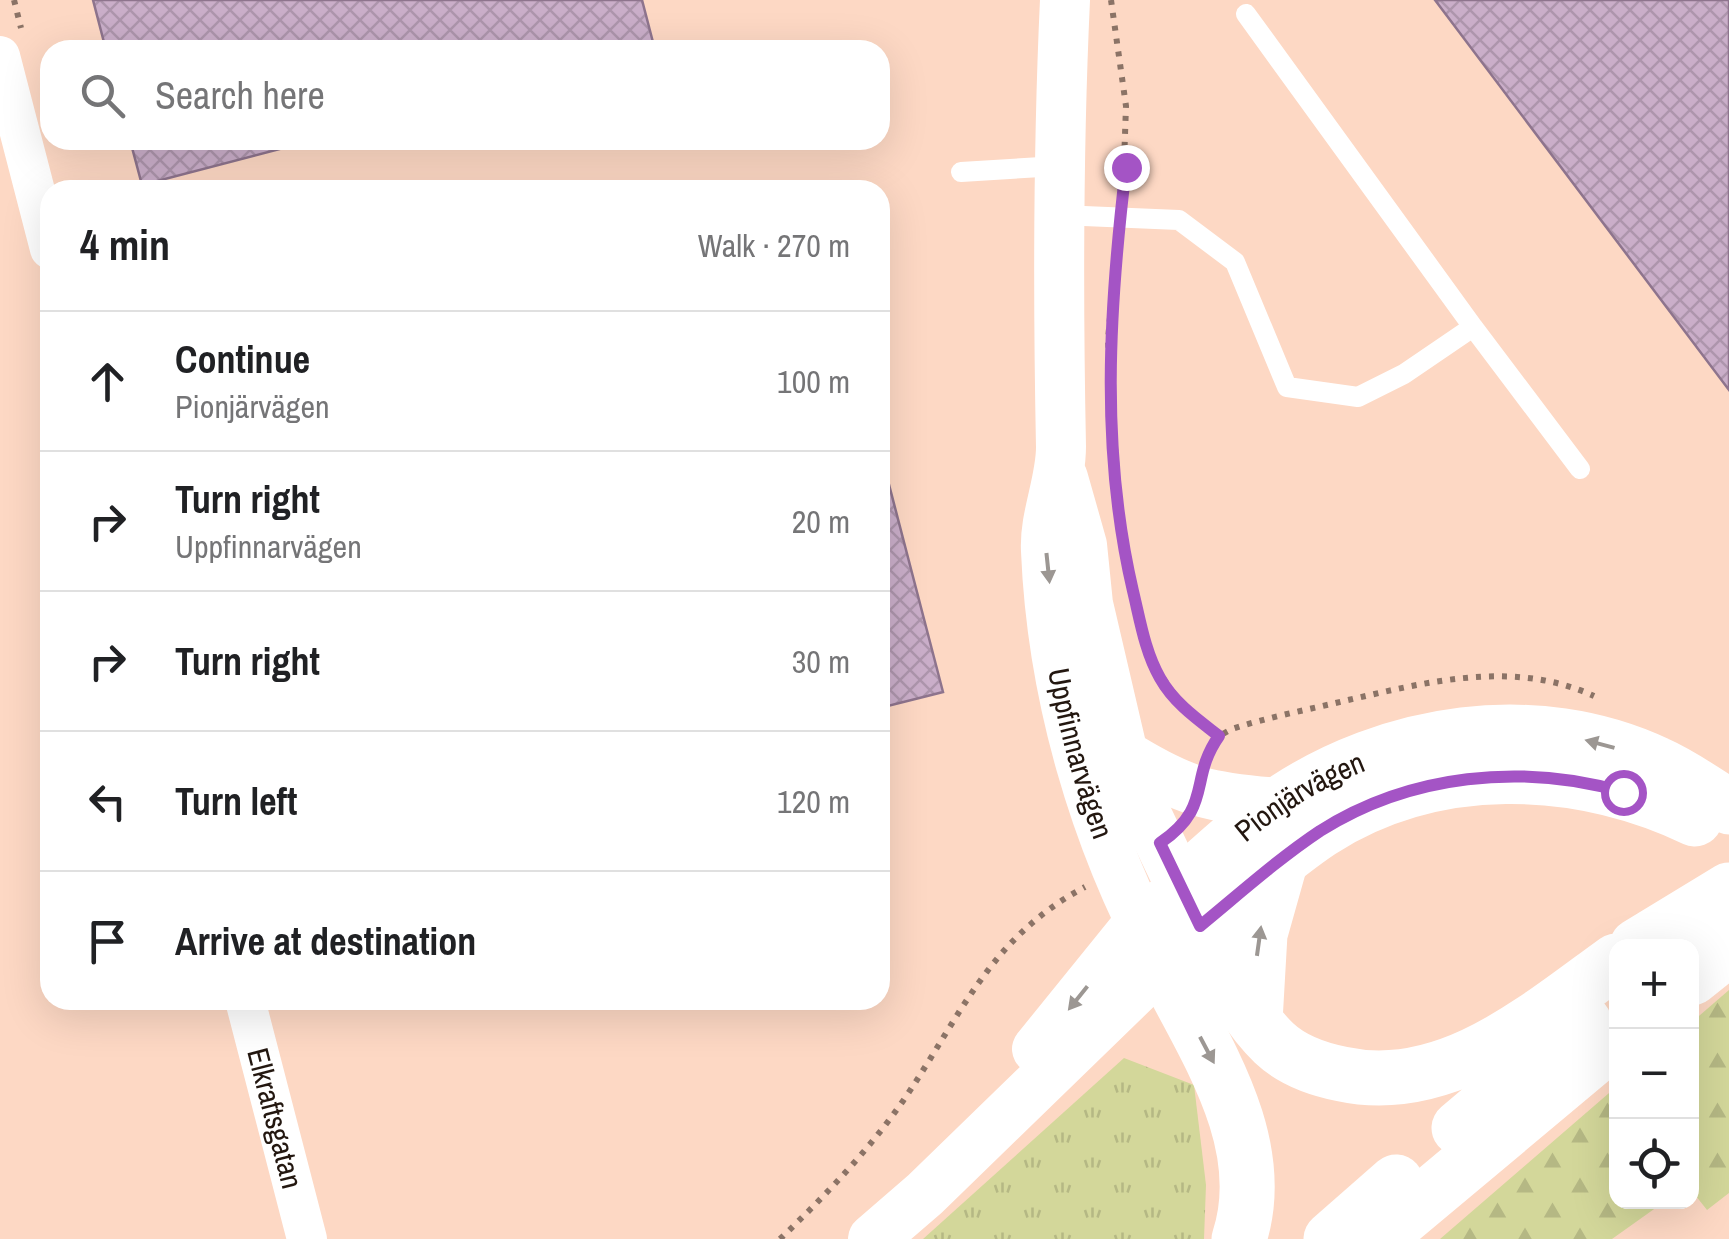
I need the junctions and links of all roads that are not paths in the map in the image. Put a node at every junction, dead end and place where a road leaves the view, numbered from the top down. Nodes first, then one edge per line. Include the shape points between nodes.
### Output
1 (1065, 0) edge
2 (1246, 14) dead end
3 (0, 56) edge
4 (1058, 166) junction
5 (961, 172) dead end
6 (40, 210) edge
7 (1058, 215) junction
8 (1473, 327) junction
9 (1580, 469) dead end
10 (1061, 472) junction
11 (1123, 754) junction
12 (1698, 800) edge
13 (1280, 804) junction
14 (1729, 835) edge
15 (1280, 862) junction
16 (1729, 890) edge
17 (1729, 900) edge
18 (1170, 925) junction
19 (1648, 939) edge
20 (1682, 939) edge
21 (1729, 948) edge
22 (1609, 966) edge
23 (1699, 972) edge
24 (1609, 1000) edge
25 (248, 1010) edge
26 (1255, 1021) junction
27 (1609, 1045) edge
28 (307, 1239) edge
29 (873, 1239) edge
30 (1239, 1239) edge
31 (1331, 1239) edge
32 (1377, 1239) edge

1 - 4 street, Uppfinnarvägen
2 - 8 lane
3 - 6 street
4 - 5 lane
4 - 7 street, Uppfinnarvägen
7 - 8 lane via 1179,220 1234,262 1287,387 1358,397
7 - 10 street, Uppfinnarvägen
8 - 9 lane
10 - 11 street, Uppfinnarvägen
10 -> 18 street, Uppfinnarvägen via 1046,547 1058,662 1094,814 1116,870
11 - 13 street via 1199,795
11 - 18 street, Uppfinnarvägen
12 -> 13 main road, Pionjärvägen via 1657,764 1568,736 1470,734 1367,759
12 - 14 main road, Pionjärvägen
12 - 15 main road, Pionjärvägen via 1556,778 1470,778 1376,802 1320,831
13 - 18 main road, Pionjärvägen
15 - 18 main road, Pionjärvägen
26 -> 15 main road via 1262,922
16 - 19 main road
17 - 20 main road
18 - 26 main road
18 - 29 street, Pionjärvägen via 991,1126
18 -> 30 main road via 1239,1128 1247,1186
21 - 23 main road
22 - 26 main road via 1521,1029 1464,1060 1417,1074 1383,1078 1323,1070 1298,1060
24 - 31 main road
25 - 28 street, Elkraftsgatan
27 - 32 main road

